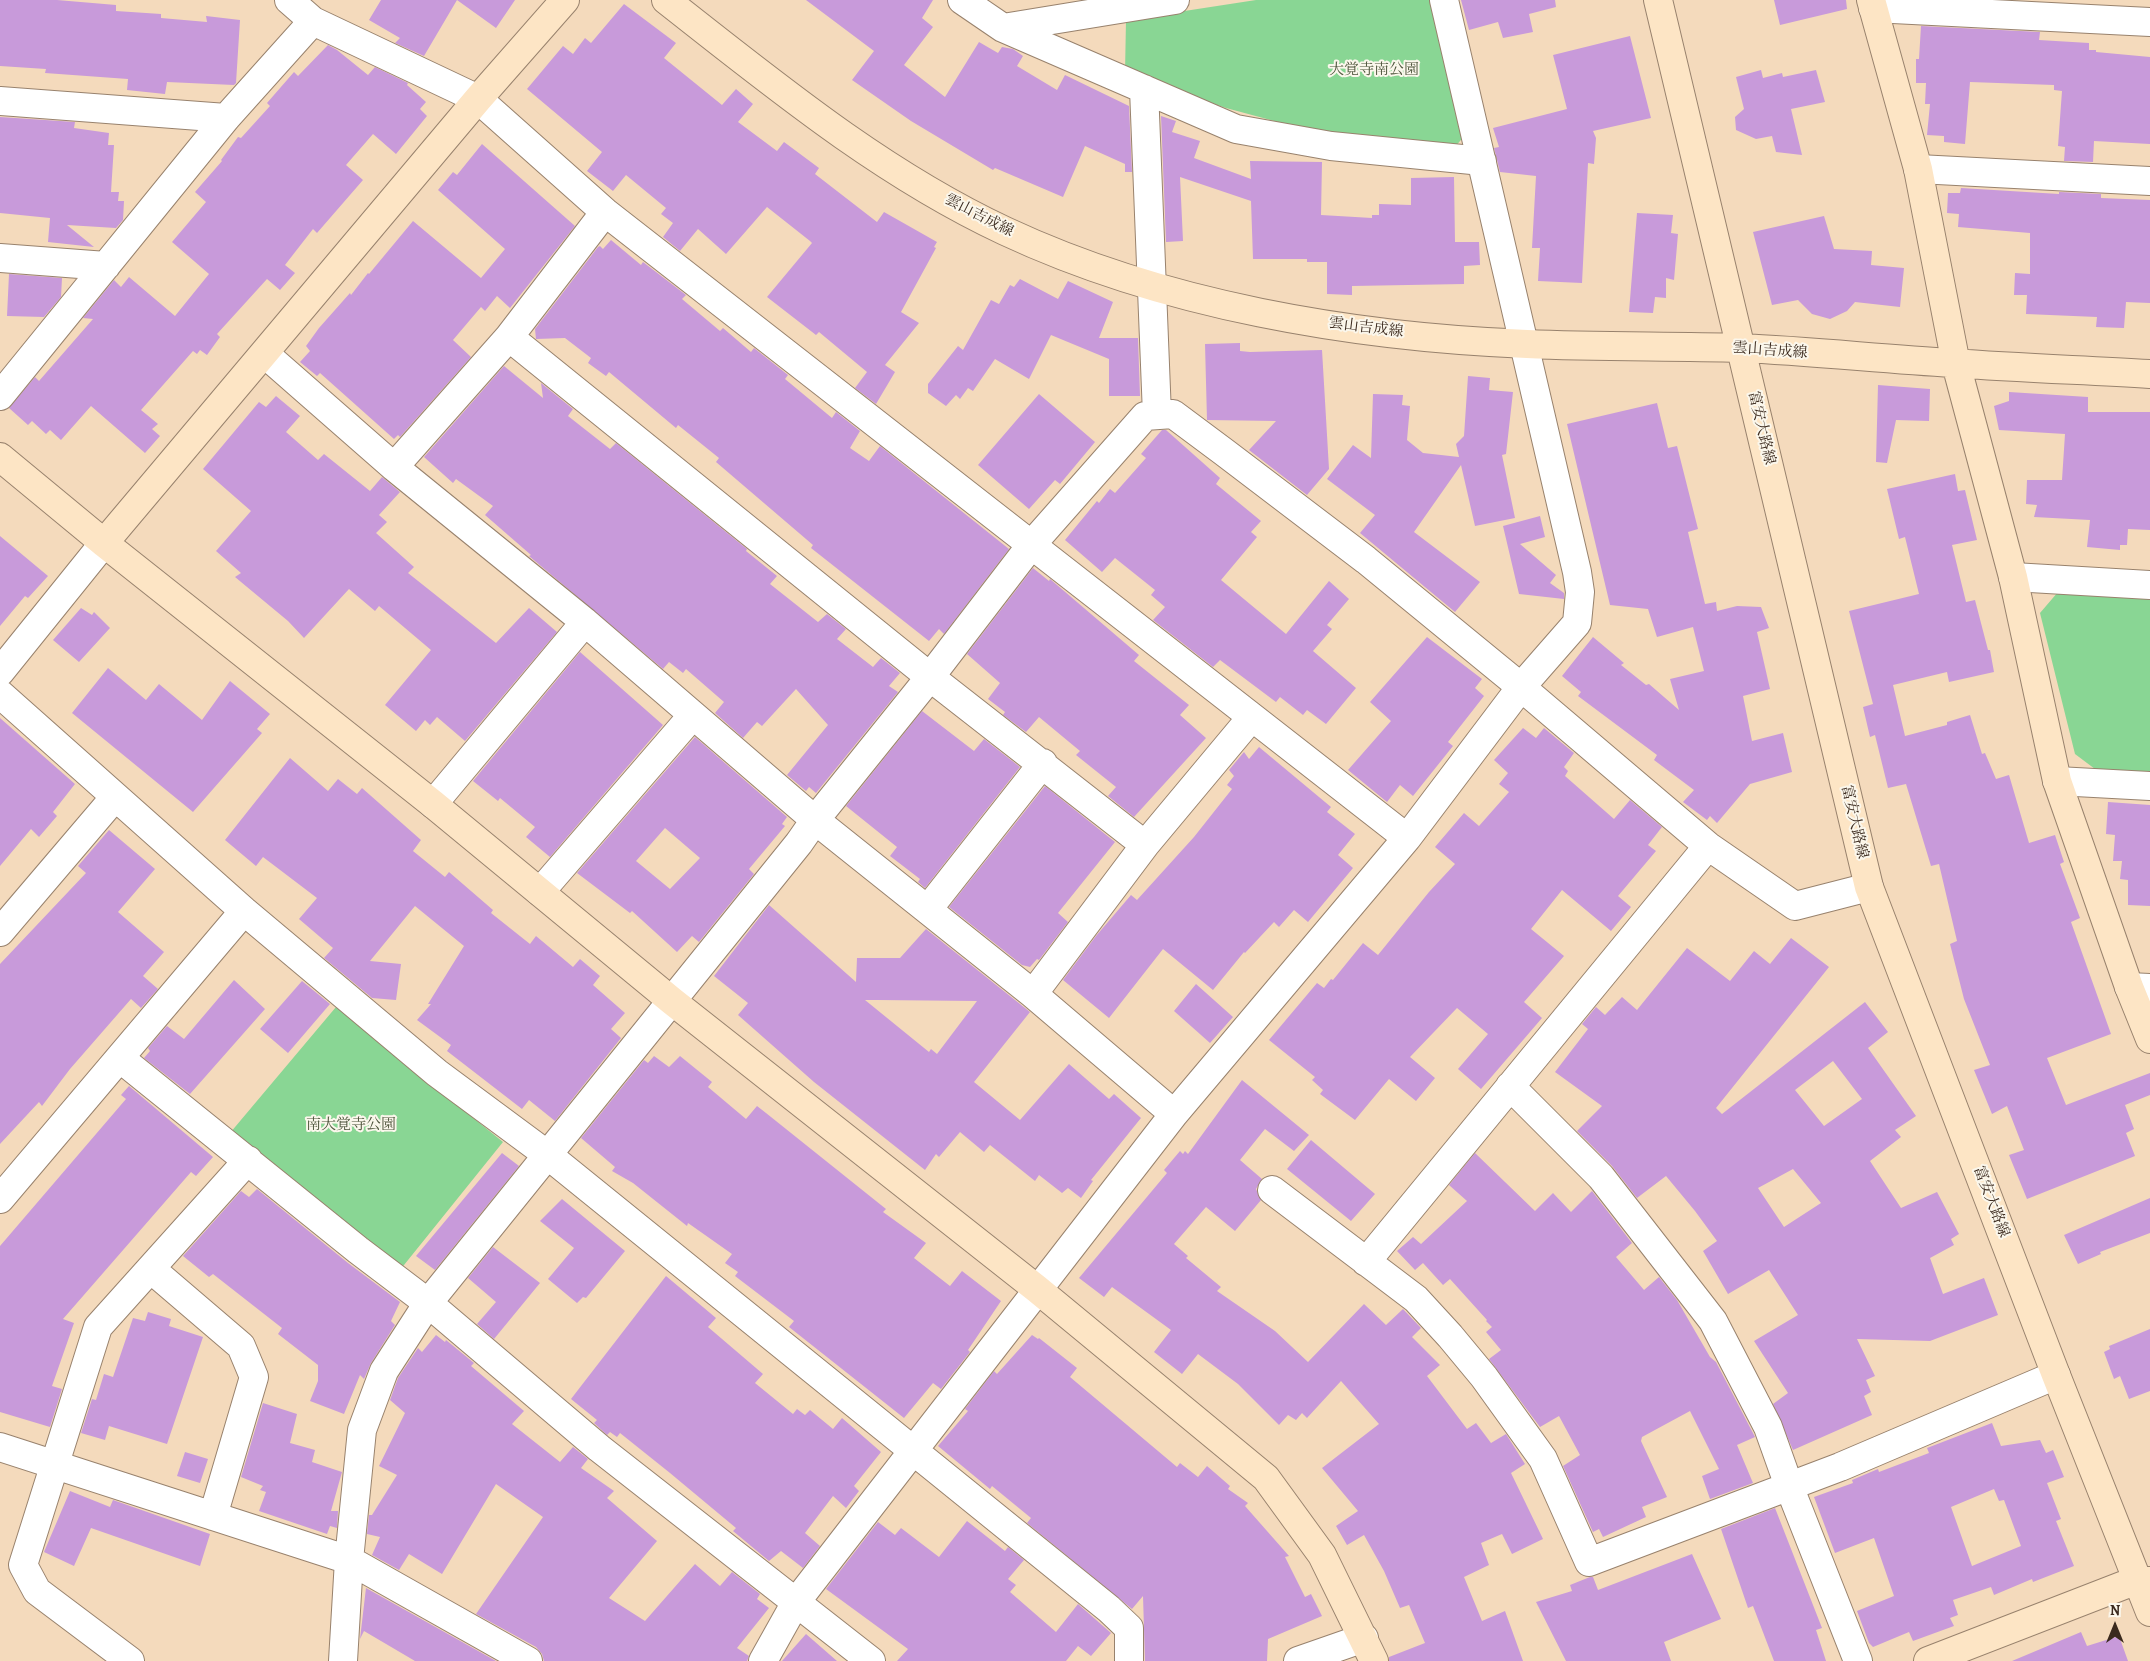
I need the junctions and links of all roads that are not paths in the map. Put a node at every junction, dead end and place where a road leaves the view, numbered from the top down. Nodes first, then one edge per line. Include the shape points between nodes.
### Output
1 (289, 0) edge
2 (565, 0) edge
3 (666, 0) edge
4 (962, 0) edge
5 (1175, 0) edge
6 (1444, 0) edge
7 (1658, 0) edge
8 (1872, 4) edge
9 (313, 21) junction
10 (2150, 22) edge
11 (1003, 28) junction
12 (1144, 89) junction
13 (478, 99) junction
14 (0, 101) edge
15 (226, 118) junction
16 (1482, 161) junction
17 (1918, 169) junction
18 (2150, 181) edge
19 (606, 212) junction
20 (0, 258) edge
21 (106, 266) junction
22 (1152, 285) junction
23 (509, 337) junction
24 (1524, 344) junction
25 (1743, 348) junction
26 (265, 354) junction
27 (1956, 364) junction
28 (2150, 374) edge
29 (0, 396) edge
30 (1157, 415) junction
31 (0, 457) edge
32 (394, 467) junction
33 (104, 543) junction
34 (1032, 544) junction
35 (2013, 577) junction
36 (2150, 584) edge
37 (585, 622) junction
38 (0, 672) edge
39 (930, 677) junction
40 (1521, 687) junction
41 (0, 694) edge
42 (693, 715) junction
43 (1251, 718) junction
44 (1043, 763) junction
45 (2057, 781) junction
46 (2150, 786) edge
47 (114, 796) junction
48 (433, 804) junction
49 (815, 820) junction
50 (1407, 838) junction
51 (1145, 845) junction
52 (1708, 846) junction
53 (1869, 887) junction
54 (540, 892) junction
55 (928, 909) junction
56 (244, 911) junction
57 (0, 932) edge
58 (2140, 987) edge
59 (1033, 994) junction
60 (672, 1001) junction
61 (2150, 1039) edge
62 (121, 1059) junction
63 (1510, 1086) junction
64 (1174, 1114) junction
65 (549, 1156) junction
66 (248, 1160) junction
67 (1272, 1190) dead end
68 (0, 1199) edge
69 (1366, 1262) junction
70 (151, 1269) junction
71 (1037, 1290) junction
72 (428, 1302) junction
73 (2056, 1375) junction
74 (0, 1447) edge
75 (913, 1451) junction
76 (56, 1465) junction
77 (1789, 1486) junction
78 (213, 1516) junction
79 (349, 1560) junction
80 (2144, 1581) edge
81 (796, 1602) junction
82 (2150, 1612) edge
83 (1369, 1650) edge
84 (130, 1661) edge
85 (343, 1661) edge
86 (528, 1661) edge
87 (763, 1661) edge
88 (871, 1661) edge
89 (1129, 1661) edge
90 (1298, 1661) edge
91 (1858, 1661) edge
92 (1928, 1661) edge

1 - 9 street
2 - 13 street
3 - 22 street, 雲山吉成線 via 886,166 1004,231 1109,273
4 - 11 street
5 - 11 street
6 - 16 street
7 - 25 street, 富安大路線
8 - 10 street
8 - 17 street
9 - 13 street
9 - 15 street
11 - 12 street
12 - 16 street via 1236,129 1331,146
12 - 22 street
13 - 19 street
13 - 26 street
14 - 15 street
15 - 21 street
16 - 24 street
17 - 18 street
17 - 27 street
19 - 23 street
19 - 34 street
20 - 21 street
21 - 29 street
22 - 24 street, 雲山吉成線 via 1248,310 1318,323
22 - 30 street
23 - 32 street
23 - 39 street
24 - 25 street, 雲山吉成線
24 - 40 street via 1580,592 1577,623
25 - 27 street, 雲山吉成線
25 - 53 street, 富安大路線
26 - 32 street
26 - 33 street
27 - 28 street, 雲山吉成線
27 - 35 street
30 - 34 street via 1145,416
30 - 40 street via 1173,414 1224,452 1366,560
31 - 33 street
32 - 37 street
33 - 38 street
33 - 48 street
34 - 39 street
34 - 43 street
35 - 36 street
35 - 45 street
37 - 42 street
37 - 48 street
39 - 44 street
39 - 49 street
40 - 50 street
40 - 52 street
41 - 47 street
42 - 49 street
42 - 54 street
43 - 50 street
43 - 51 street
44 - 51 street
44 - 55 street
45 - 46 street
45 - 58 street
47 - 56 street
47 - 57 street
48 - 54 street
49 - 55 street
49 - 60 street
50 - 64 street
51 - 59 street
52 - 53 street via 1795,906
52 - 63 street
53 - 73 street, 富安大路線
54 - 60 street
55 - 59 street
56 - 62 street
56 - 65 street via 436,1073
58 - 61 street
59 - 64 street
60 - 65 street
60 - 71 street
62 - 66 street
62 - 68 street
63 - 69 street
63 - 77 street via 1601,1177 1713,1321 1768,1426
64 - 71 street
65 - 72 street
65 - 75 street
66 - 70 street
66 - 72 street via 358,1250
67 - 69 street
69 - 77 street via 1416,1299 1484,1377 1543,1459 1589,1562
70 - 76 street via 98,1327
70 - 78 street via 241,1346 254,1377
71 - 75 street
71 - 83 street via 1266,1478 1322,1555
72 - 79 street via 384,1371 362,1430
72 - 81 street via 599,1448
73 - 77 street
73 - 80 street, 富安大路線
74 - 76 street
75 - 81 street
75 - 89 street via 1129,1628
76 - 78 street
76 - 84 street via 23,1565 37,1591
77 - 91 street
78 - 79 street
79 - 85 street
79 - 86 street
80 - 82 street, 富安大路線
80 - 92 street
81 - 87 street
81 - 88 street
83 - 90 street

